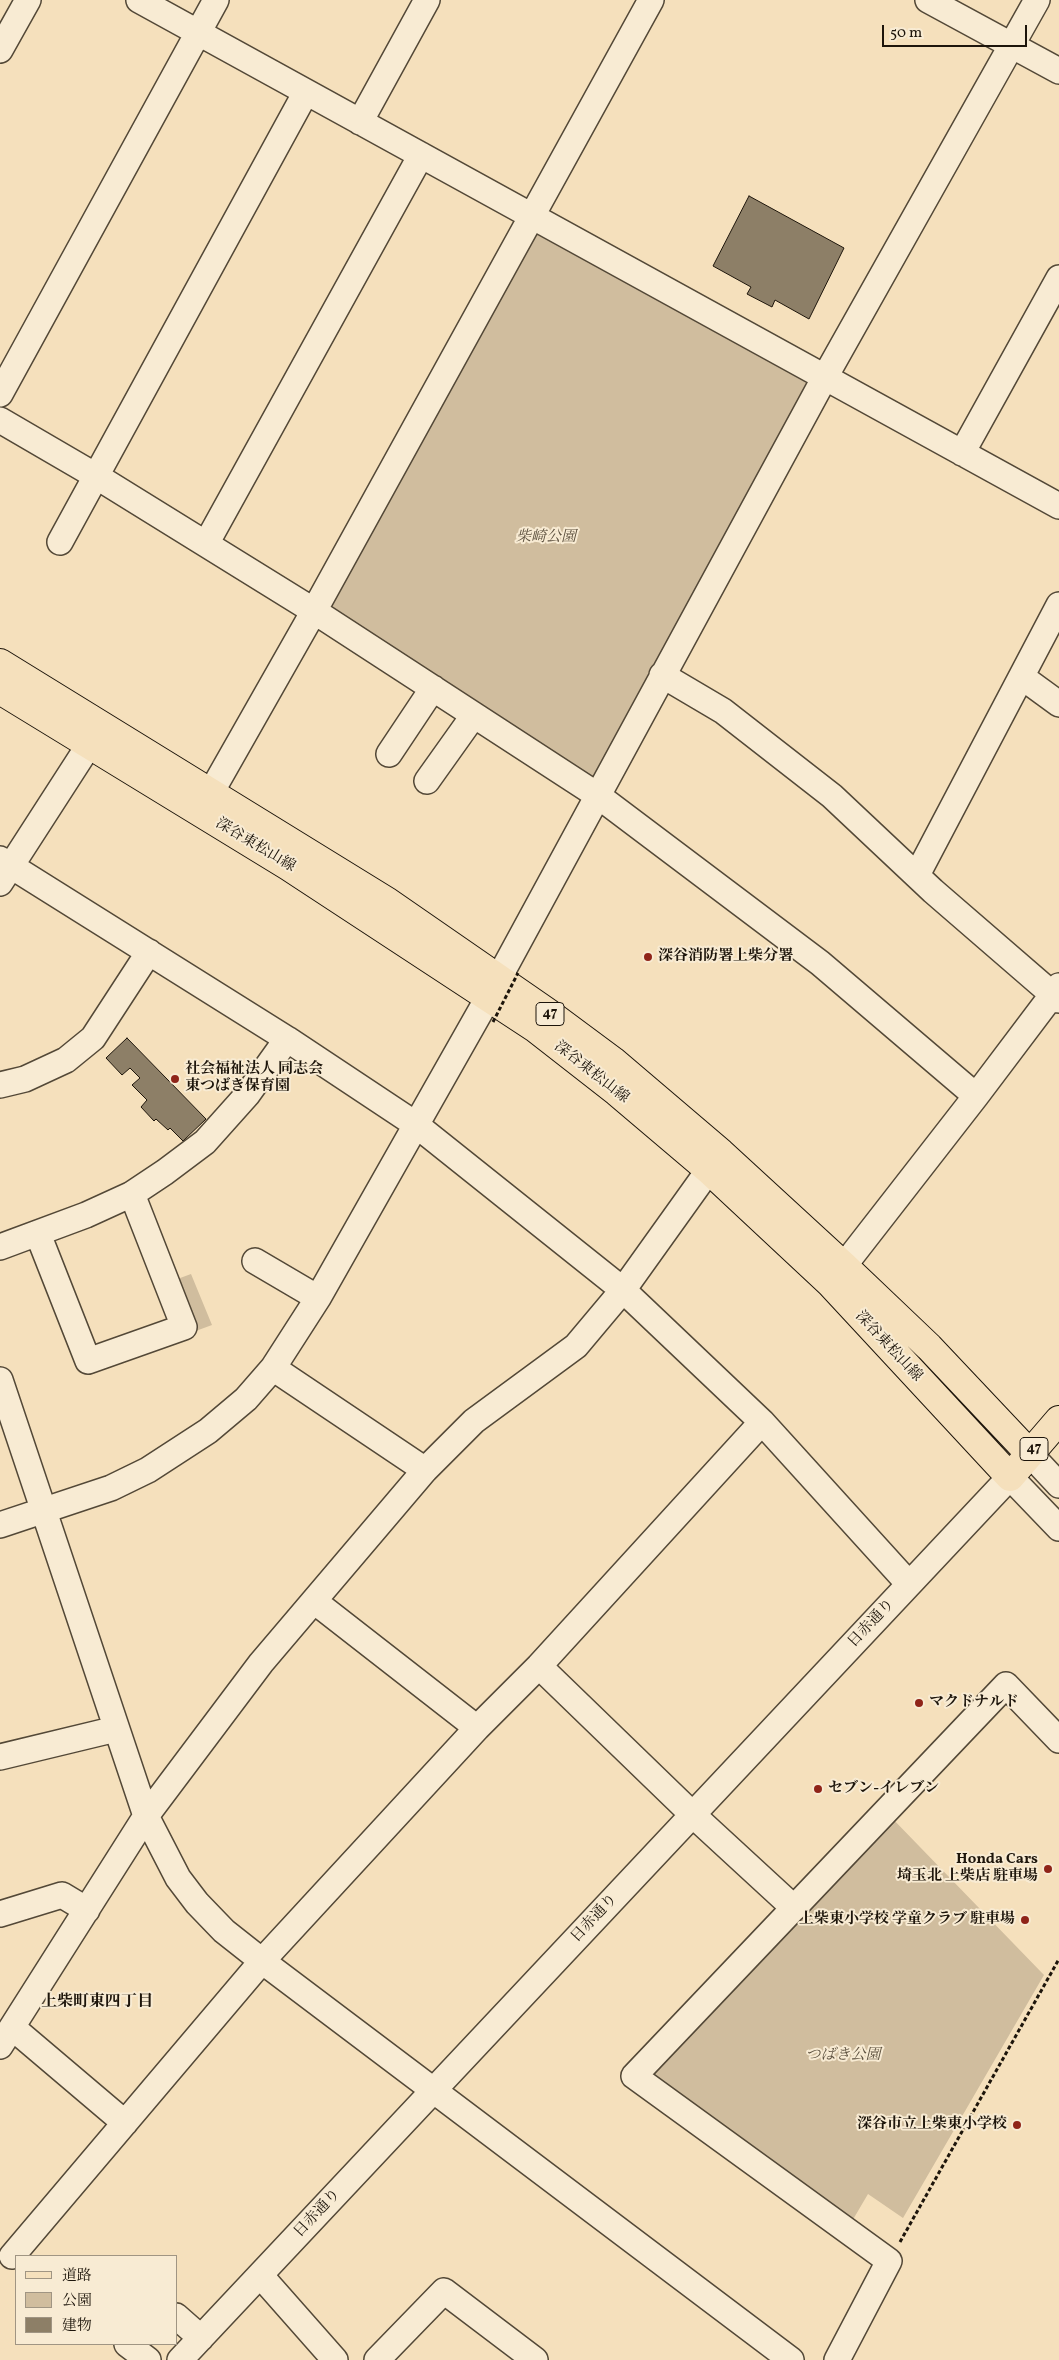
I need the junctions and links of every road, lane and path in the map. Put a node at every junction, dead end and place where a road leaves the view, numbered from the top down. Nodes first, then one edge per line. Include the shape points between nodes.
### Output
1 (28, 0) edge
2 (138, 0) edge
3 (216, 0) edge
4 (427, 0) edge
5 (651, 0) edge
6 (928, 0) edge
7 (1037, 0) edge
8 (198, 32) junction
9 (1012, 46) junction
10 (0, 50) edge
11 (1059, 71) edge
12 (306, 92) junction
13 (360, 122) junction
14 (421, 155) junction
15 (531, 216) junction
16 (1059, 278) edge
17 (825, 377) junction
18 (0, 394) edge
19 (0, 420) edge
20 (962, 453) junction
21 (96, 476) junction
22 (1059, 506) edge
23 (60, 542) dead end
24 (206, 544) junction
25 (1059, 605) edge
26 (314, 611) junction
27 (0, 663) edge
28 (662, 675) junction
29 (1022, 678) junction
30 (433, 688) junction
31 (0, 690) edge
32 (1059, 704) edge
33 (474, 715) junction
34 (96, 735) junction
35 (389, 754) dead end
36 (427, 781) dead end
37 (597, 795) junction
38 (205, 802) junction
39 (4, 870) edge
40 (917, 875) junction
41 (149, 952) junction
42 (499, 993) junction
43 (1057, 993) edge
44 (287, 1039) junction
45 (0, 1085) edge
46 (976, 1096) junction
47 (414, 1124) junction
48 (715, 1162) junction
49 (132, 1194) junction
50 (38, 1234) junction
51 (0, 1247) edge
52 (255, 1261) dead end
53 (837, 1275) junction
54 (623, 1290) junction
55 (318, 1298) junction
56 (273, 1368) junction
57 (0, 1380) edge
58 (4, 1408) edge
59 (1059, 1420) edge
60 (762, 1422) junction
61 (1030, 1454) junction
62 (425, 1470) junction
63 (1010, 1478) junction
64 (1059, 1485) edge
65 (44, 1510) junction
66 (0, 1525) edge
67 (1059, 1528) edge
68 (909, 1584) junction
69 (314, 1601) junction
70 (539, 1666) junction
71 (116, 1728) junction
72 (478, 1728) junction
73 (1059, 1740) edge
74 (0, 1757) edge
75 (693, 1814) junction
76 (146, 1816) junction
77 (794, 1908) junction
78 (87, 1910) junction
79 (0, 1914) edge
80 (1059, 1959) edge
81 (262, 1961) junction
82 (6, 2037) edge
83 (433, 2091) junction
84 (125, 2123) junction
85 (10, 2254) edge
86 (889, 2261) junction
87 (260, 2275) junction
88 (178, 2318) edge
89 (201, 2338) junction
90 (128, 2345) edge
91 (148, 2360) edge
92 (180, 2360) edge
93 (334, 2360) edge
94 (377, 2360) edge
95 (535, 2360) edge
96 (791, 2360) edge
97 (837, 2360) edge

1 - 10 street
2 - 8 street
3 - 8 street
4 - 13 street
5 - 15 street
6 - 9 street
7 - 9 street
8 - 12 street
8 - 18 street
9 - 11 street
9 - 17 street
12 - 13 street
12 - 21 street
13 - 14 street
14 - 15 street
14 - 24 street
15 - 17 street
15 - 26 street
16 - 20 street
17 - 20 street
17 - 28 street
19 - 21 street
20 - 22 street
21 - 23 street
21 - 24 street
24 - 26 street
25 - 29 street
26 - 30 street
26 - 38 street
27 - 34 main road, 深谷東松山線 / 47
28 - 37 street
28 - 40 street via 723,712 773,748 832,796
29 - 32 street
29 - 40 street
30 - 33 street
30 - 35 street
31 - 34 main road, 深谷東松山線 / 47
33 - 36 street
33 - 37 street
34 - 38 main road, 深谷東松山線 / 47
34 - 39 street
37 - 42 street
37 - 46 street via 820,963
38 - 42 main road, 深谷東松山線 / 47 via 288,866
39 - 41 street
40 - 43 street
41 - 44 street
41 - 45 street via 93,1038 66,1060 25,1079
42 - 42 path, bridge
42 - 47 street
42 - 48 main road, 深谷東松山線 / 47 via 535,1028
43 - 46 street
44 - 47 street
44 - 49 street via 247,1096 205,1142
46 - 53 street
47 - 54 street
47 - 55 street
48 - 53 main road, 深谷東松山線 / 47
48 - 54 street
49 - 50 street
49 - 50 street via 184,1327 88,1362
50 - 51 street
52 - 55 street
53 - 61 main road, 深谷東松山線 / 47 via 929,1347
53 - 63 main road, 深谷東松山線 / 47
54 - 60 street
54 - 62 street via 576,1346 474,1421
55 - 56 street
56 - 62 street
56 - 65 street via 246,1399 208,1431 163,1461 111,1488
57 - 58 street
58 - 65 street
59 - 61 main road, 47
60 - 68 street
60 - 70 street
61 - 63 main road, 47
61 - 64 street
62 - 69 street
63 - 67 street
63 - 68 street, 日赤通り
65 - 66 street
65 - 71 street
68 - 75 street, 日赤通り
69 - 72 street
69 - 76 street via 261,1663
70 - 72 street
70 - 75 street
71 - 74 street
71 - 76 street
72 - 81 street
73 - 77 street via 1006,1686
75 - 77 street
75 - 83 street, 日赤通り
76 - 78 street
76 - 81 street via 170,1864 197,1904
77 - 86 street via 634,2076
78 - 79 street via 62,1895
78 - 82 street
80 - 86 path
81 - 83 street
81 - 84 street
82 - 84 street
83 - 87 street, 日赤通り
83 - 96 street
84 - 85 street
86 - 97 street
87 - 89 street, 日赤通り
87 - 93 street
88 - 89 street
89 - 92 street, 日赤通り
90 - 91 street
94 - 95 street via 444,2291

